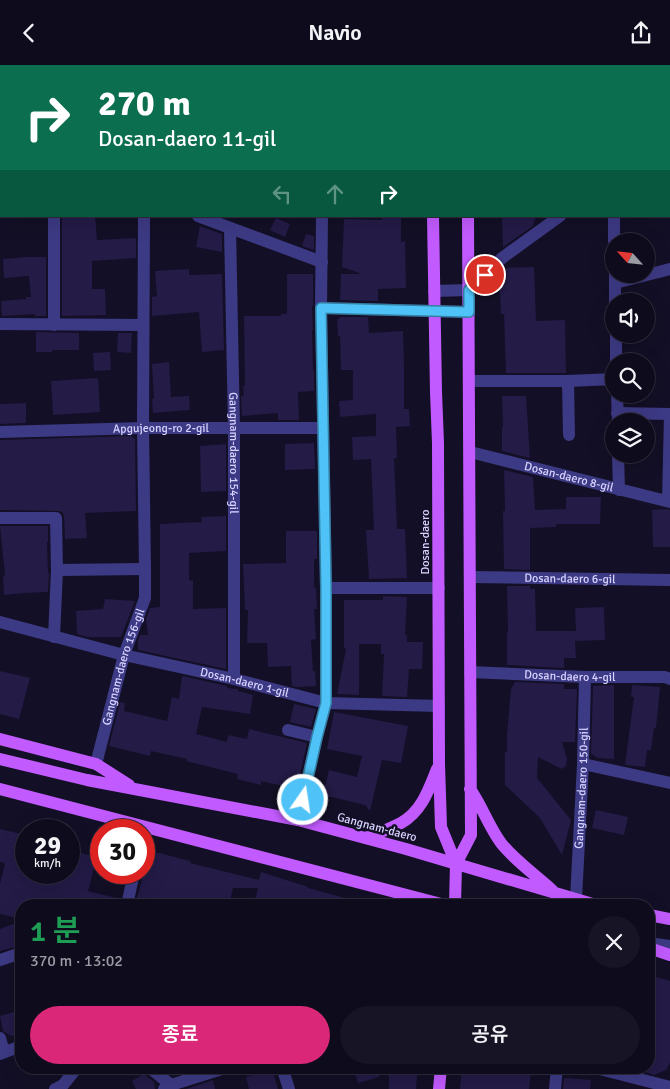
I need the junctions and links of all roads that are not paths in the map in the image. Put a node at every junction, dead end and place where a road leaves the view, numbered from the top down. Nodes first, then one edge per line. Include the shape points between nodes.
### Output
1 (54, 217) edge
2 (144, 217) edge
3 (201, 217) edge
4 (322, 217) edge
5 (433, 217) edge
6 (468, 217) edge
7 (559, 217) edge
8 (614, 217) edge
9 (230, 227) junction
10 (614, 233) edge
11 (322, 262) junction
12 (670, 269) edge
13 (655, 271) edge
14 (469, 290) junction
15 (434, 291) junction
16 (321, 308) junction
17 (435, 311) junction
18 (469, 312) junction
19 (0, 324) edge
20 (54, 325) junction
21 (143, 325) junction
22 (605, 379) edge
23 (469, 381) junction
24 (568, 381) junction
25 (655, 415) edge
26 (143, 428) junction
27 (234, 428) junction
28 (323, 428) junction
29 (0, 432) edge
30 (568, 435) dead end
31 (470, 451) junction
32 (618, 463) edge
33 (619, 490) junction
34 (669, 502) edge
35 (0, 518) edge
36 (146, 569) junction
37 (57, 570) junction
38 (470, 577) junction
39 (670, 580) edge
40 (326, 588) junction
41 (439, 588) junction
42 (0, 622) edge
43 (54, 637) junction
44 (124, 655) junction
45 (470, 672) junction
46 (585, 677) junction
47 (668, 677) edge
48 (234, 679) junction
49 (326, 703) junction
50 (439, 706) junction
51 (288, 730) dead end
52 (317, 737) junction
53 (0, 739) edge
54 (0, 759) edge
55 (96, 764) junction
56 (439, 764) junction
57 (583, 764) junction
58 (670, 783) edge
59 (136, 789) junction
60 (470, 789) junction
61 (0, 790) edge
62 (105, 819) edge
63 (298, 821) junction
64 (155, 833) edge
65 (366, 838) junction
66 (456, 864) junction
67 (132, 884) edge
68 (556, 893) junction
69 (128, 899) edge
70 (409, 899) edge
71 (455, 899) edge
72 (576, 899) joint
73 (655, 916) edge
74 (670, 919) edge
75 (655, 944) edge
76 (670, 946) edge
77 (655, 950) edge
78 (15, 955) edge
79 (670, 955) edge
80 (0, 960) edge
81 (0, 1038) edge
82 (15, 1048) edge
83 (2, 1053) edge
84 (72, 1074) edge
85 (156, 1074) edge
86 (207, 1074) edge
87 (284, 1074) edge
88 (440, 1074) edge
89 (556, 1074) edge
90 (619, 1074) edge
91 (168, 1087) edge
92 (670, 1087) edge
93 (54, 1089) edge
94 (289, 1089) edge
95 (439, 1089) edge
96 (555, 1089) edge

1 - 20 street
2 - 21 street, Gangnam-daero 156-gil
3 - 9 street
4 - 11 street
5 - 15 main road, Dosan-daero
6 - 14 main road, Dosan-daero
7 - 14 street via 502,258
8 - 10 street
9 - 11 street
9 - 27 street, Gangnam-daero 154-gil
11 - 16 street
12 - 13 street
14 - 15 street
14 - 18 main road, Dosan-daero
15 - 17 main road, Dosan-daero
16 - 17 street
16 - 28 street
17 - 18 street
17 - 41 main road, Dosan-daero
18 - 23 main road, Dosan-daero
19 - 20 street
20 - 21 street
21 - 26 street, Gangnam-daero 156-gil
22 - 24 street
23 - 24 street
23 - 31 main road, Dosan-daero
24 - 30 street
25 - 34 street, Dosan-daero 8-gil via 670,414
26 - 27 street, Apgujeong-ro 2-gil
26 - 29 street, Apgujeong-ro 2-gil
26 - 36 street, Gangnam-daero 156-gil
27 - 28 street, Apgujeong-ro 2-gil
27 - 48 street, Gangnam-daero 154-gil
28 - 40 street
31 - 33 street, Dosan-daero 8-gil
31 - 38 main road, Dosan-daero
32 - 33 street
33 - 34 street, Dosan-daero 8-gil
35 - 37 street via 56,518
36 - 37 street
36 - 44 street, Gangnam-daero 156-gil via 145,598
37 - 43 street
38 - 39 street, Dosan-daero 6-gil
38 - 45 main road, Dosan-daero
40 - 41 street
40 - 49 street
41 - 50 main road, Dosan-daero
42 - 43 street, Dosan-daero 1-gil
43 - 44 street, Dosan-daero 1-gil
44 - 48 street, Dosan-daero 1-gil
44 - 55 street, Gangnam-daero 156-gil
45 - 46 street, Dosan-daero 4-gil
45 - 60 main road, Dosan-daero
46 - 47 street, Dosan-daero 4-gil
46 - 57 street, Gangnam-daero 150-gil
48 - 49 street, Dosan-daero 1-gil
49 - 50 street, Dosan-daero 1-gil
49 - 52 street
50 - 56 main road, Dosan-daero
51 - 52 street
52 - 63 street
53 - 55 main road
54 - 59 main road, Gangnam-daero
55 - 59 main road
56 - 65 main road via 426,796 413,814 401,823
56 - 66 main road, Dosan-daero via 441,827
57 - 58 street
57 - 72 street, Gangnam-daero 150-gil
59 - 63 main road, Gangnam-daero
60 - 66 main road, Dosan-daero via 470,835
60 - 68 main road via 502,844
61 - 62 main road
63 - 65 main road, Gangnam-daero
64 - 70 main road
65 - 66 main road, Gangnam-daero
66 - 68 main road, Gangnam-daero
66 - 71 main road, Dosan-daero
67 - 69 street
68 - 72 main road, Gangnam-daero
73 - 74 main road
75 - 76 street
77 - 79 main road
78 - 80 street
81 - 83 street
82 - 83 street
84 - 93 street via 63,1085
85 - 91 street
86 - 91 street
87 - 94 street
88 - 95 main road
89 - 96 street
90 - 92 street

